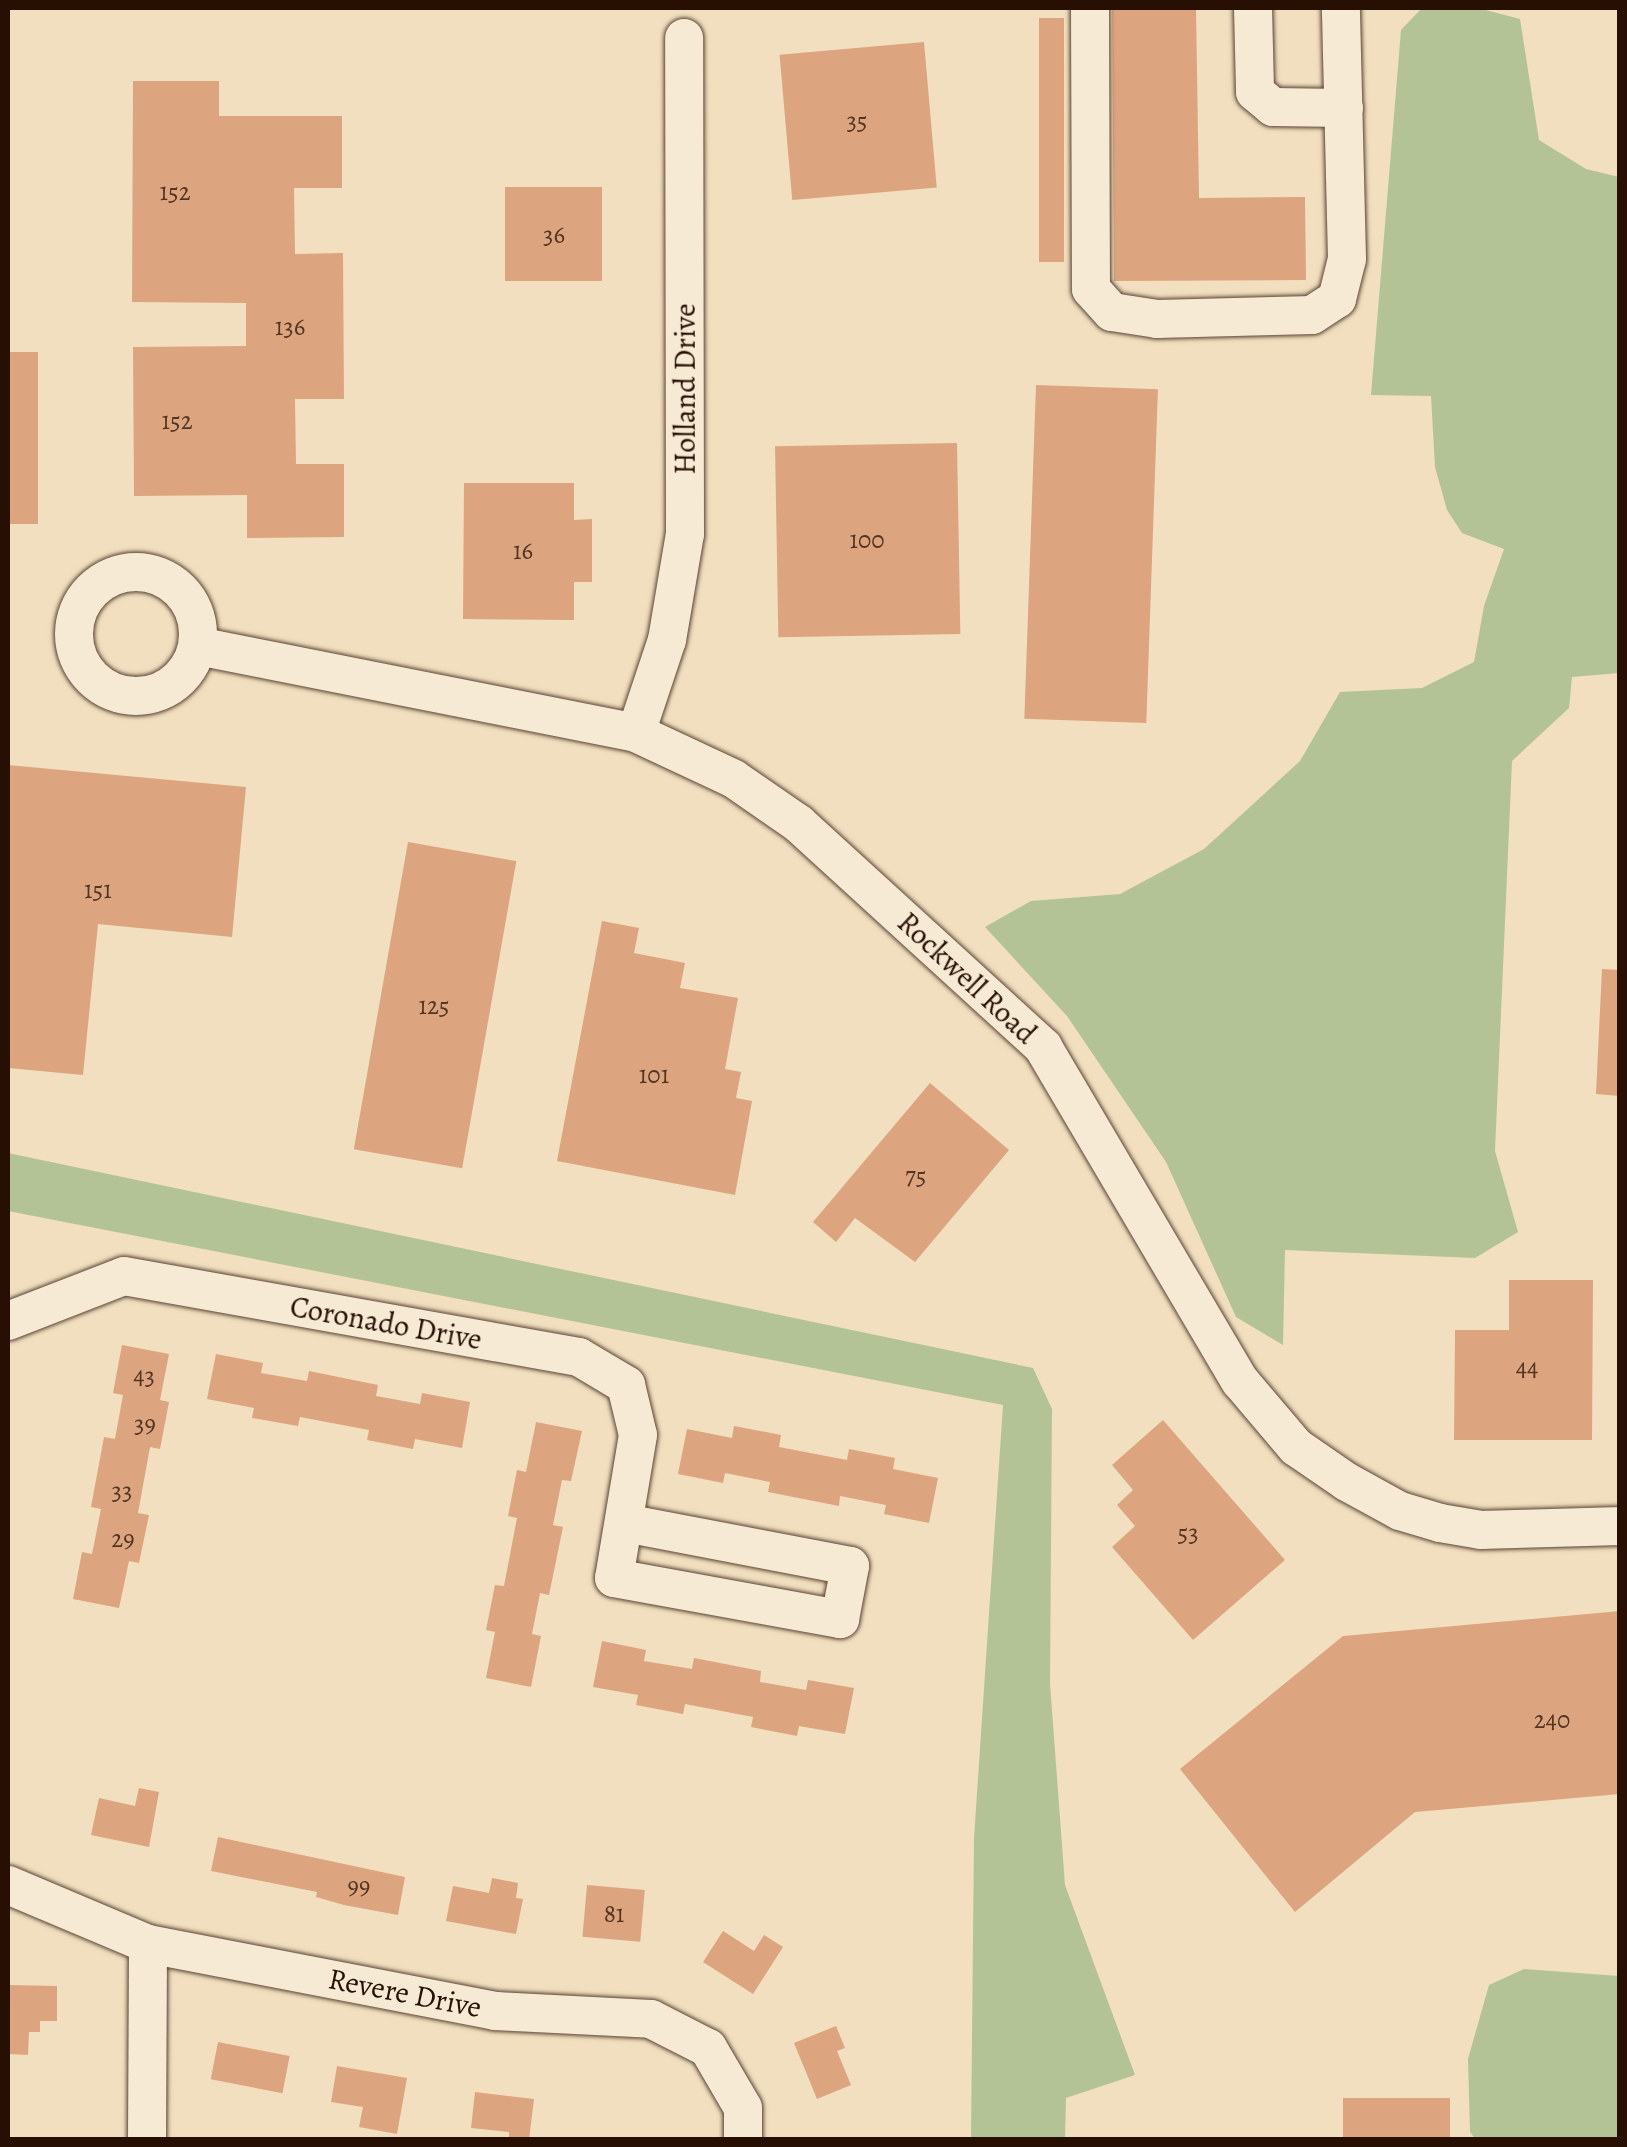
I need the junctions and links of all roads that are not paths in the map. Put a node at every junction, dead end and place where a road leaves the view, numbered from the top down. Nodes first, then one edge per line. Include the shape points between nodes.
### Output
1 (1090, 8) edge
2 (1253, 8) edge
3 (1341, 8) edge
4 (684, 38) dead end
5 (1344, 108) junction
6 (198, 646) dead end
7 (636, 732) junction
8 (8, 1321) edge
9 (624, 1523) junction
10 (1620, 1526) edge
11 (8, 1885) edge
12 (148, 1944) junction
13 (148, 2140) edge
14 (743, 2140) edge

1 - 5 street via 1091,289 1112,312 1156,319 1312,315 1337,299 1347,259
2 - 5 street via 1255,92 1273,107
3 - 5 street
4 - 7 street, Holland Drive via 686,534 667,640
6 - 7 street, Rockwell Road
7 - 10 street, Rockwell Road via 734,779 799,824 1043,1047 1240,1381 1296,1447 1400,1511 1440,1523 1481,1530
8 - 9 street, Coronado Drive via 124,1276 579,1357 626,1385 638,1435
9 - 9 street, Coronado Drive via 614,1578 840,1619 850,1566
11 - 12 street, Revere Drive
12 - 13 street
12 - 14 street, Revere Drive via 495,2011 652,2019 708,2048 743,2108

